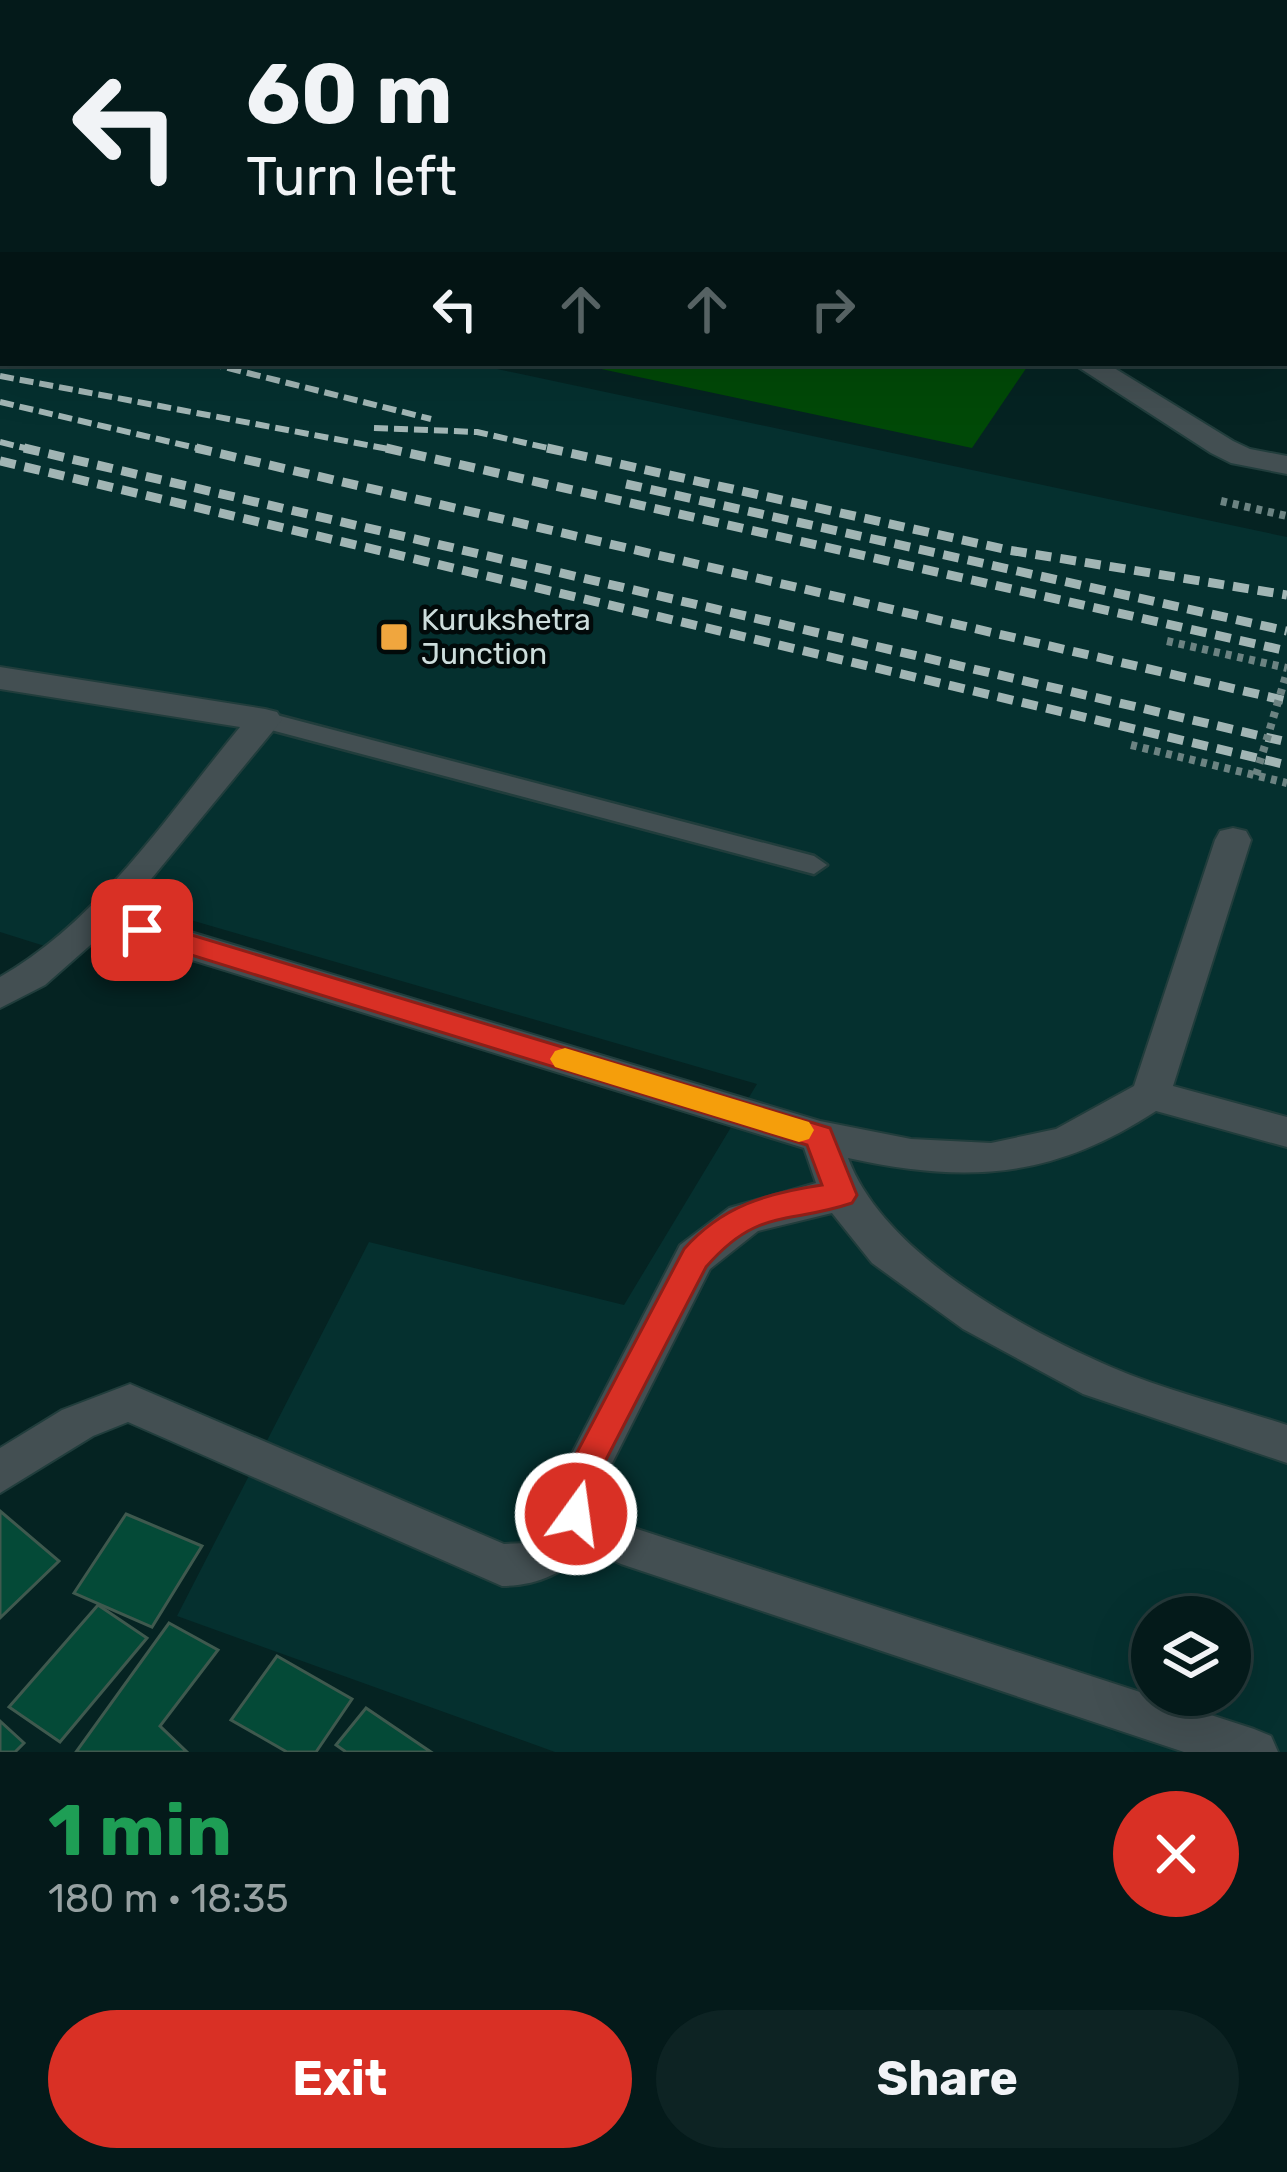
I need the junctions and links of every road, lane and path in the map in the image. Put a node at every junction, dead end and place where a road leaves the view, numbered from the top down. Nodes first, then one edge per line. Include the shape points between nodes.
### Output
1 (1091, 366) edge
2 (1287, 464) edge
3 (1221, 501) dead end
4 (1287, 516) edge
5 (1167, 640) dead end
6 (1287, 670) edge
7 (0, 678) edge
8 (266, 719) junction
9 (1131, 745) dead end
10 (1256, 775) junction
11 (1287, 783) edge
12 (1233, 840) dead end
13 (814, 865) dead end
14 (97, 916) junction
15 (0, 994) edge
16 (1151, 1095) junction
17 (1287, 1132) edge
18 (820, 1137) junction
19 (841, 1195) junction
20 (1287, 1444) edge
21 (0, 1473) edge
22 (582, 1523) junction
23 (1253, 1752) edge

1 - 2 street via 1242,457
3 - 4 path
5 - 6 path
6 - 10 path, bridge
7 - 8 street
8 - 13 lane
8 - 14 street
9 - 10 path
10 - 11 path
12 - 16 street
14 - 15 street via 43,968
14 - 18 street
16 - 17 street
16 - 18 street via 1102,1130 979,1161
18 - 19 street
19 - 20 street via 887,1251 978,1317 1098,1382
19 - 22 street via 747,1216 715,1234 695,1258 572,1496
21 - 22 street via 61,1430 130,1403 502,1565 544,1559
22 - 23 street via 622,1544

